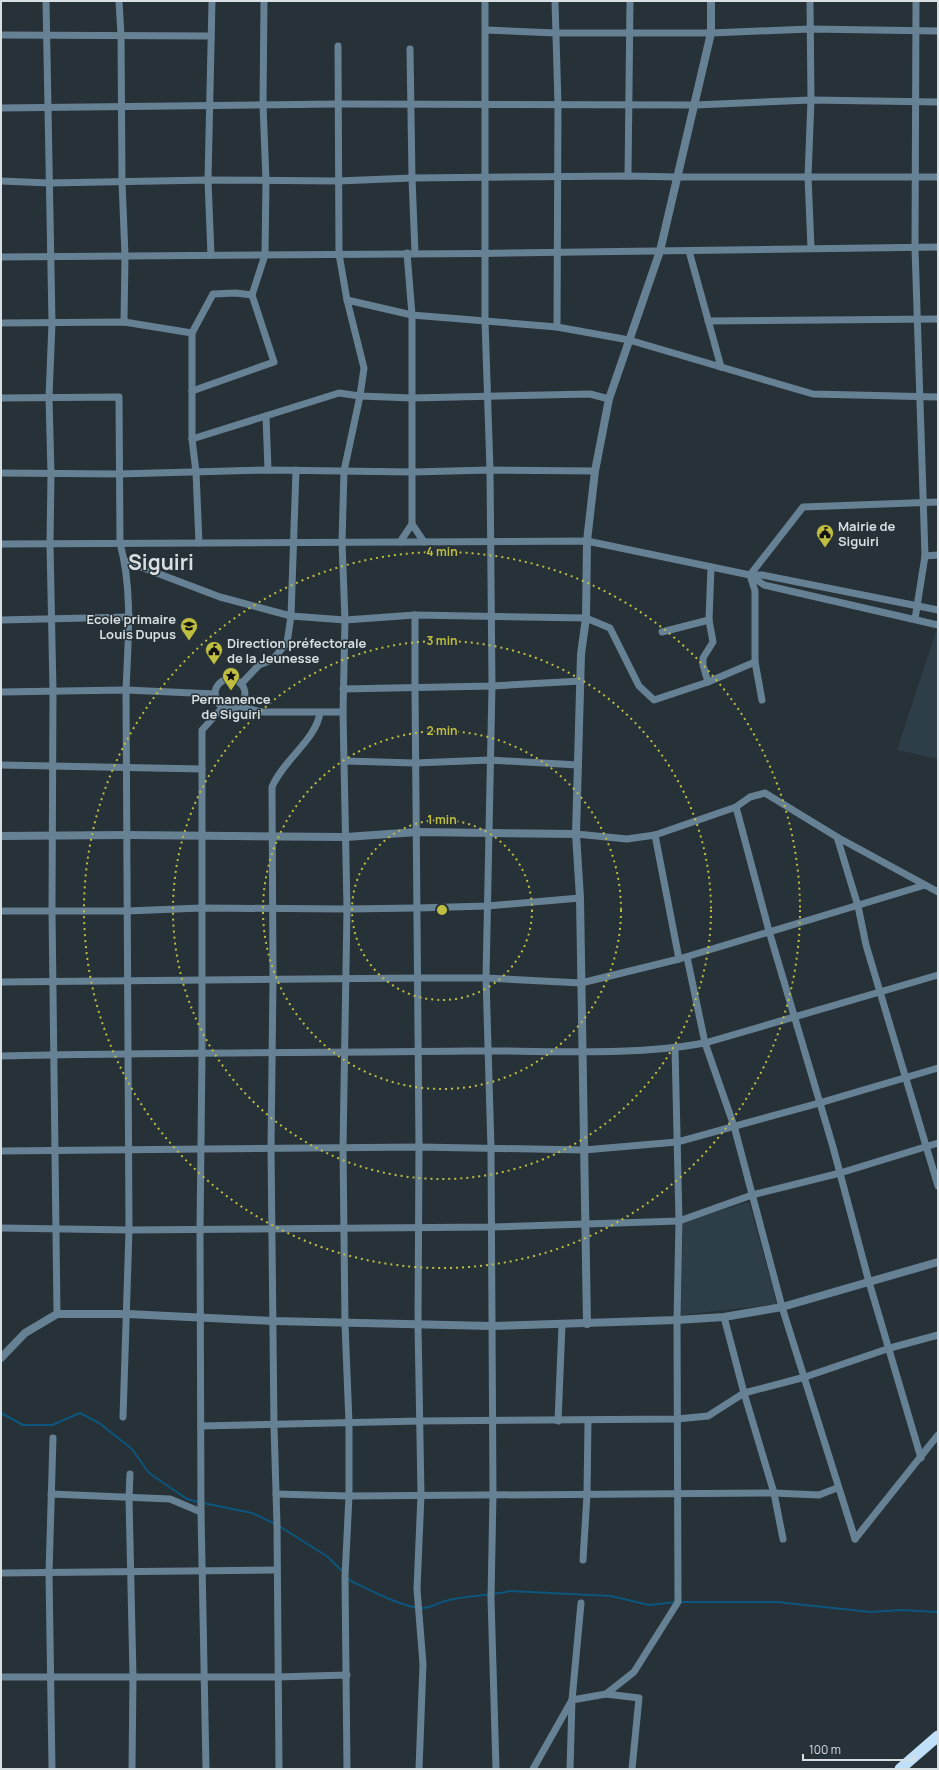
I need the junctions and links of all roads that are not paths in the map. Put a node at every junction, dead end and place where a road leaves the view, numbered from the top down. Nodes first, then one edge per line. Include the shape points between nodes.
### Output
1 (46, 1) edge
2 (119, 1) edge
3 (212, 1) edge
4 (264, 1) edge
5 (486, 1) edge
6 (555, 1) edge
7 (630, 1) edge
8 (711, 1) edge
9 (810, 1) edge
10 (916, 1) edge
11 (486, 30) junction
12 (810, 30) junction
13 (916, 31) junction
14 (938, 31) edge
15 (556, 33) junction
16 (630, 33) junction
17 (711, 33) junction
18 (1, 35) edge
19 (48, 36) junction
20 (121, 36) junction
21 (211, 36) junction
22 (338, 46) dead end
23 (410, 49) dead end
24 (811, 100) junction
25 (916, 102) junction
26 (938, 102) edge
27 (338, 104) junction
28 (263, 105) junction
29 (411, 105) junction
30 (486, 105) junction
31 (558, 105) junction
32 (629, 105) junction
33 (695, 105) junction
34 (121, 106) junction
35 (211, 106) junction
36 (48, 107) junction
37 (1, 108) edge
38 (628, 176) junction
39 (486, 177) junction
40 (558, 177) junction
41 (678, 177) junction
42 (808, 177) junction
43 (938, 177) edge
44 (412, 178) junction
45 (915, 178) junction
46 (208, 180) junction
47 (266, 180) junction
48 (1, 181) edge
49 (122, 181) junction
50 (338, 181) junction
51 (49, 183) junction
52 (938, 247) edge
53 (811, 248) junction
54 (915, 248) junction
55 (660, 251) junction
56 (689, 251) junction
57 (485, 252) junction
58 (557, 252) junction
59 (407, 253) junction
60 (415, 253) junction
61 (339, 254) junction
62 (211, 255) junction
63 (265, 255) junction
64 (125, 256) junction
65 (1, 257) edge
66 (51, 257) junction
67 (252, 295) junction
68 (347, 300) junction
69 (412, 315) junction
70 (917, 320) junction
71 (938, 320) edge
72 (485, 321) junction
73 (708, 321) junction
74 (124, 322) junction
75 (1, 323) edge
76 (52, 323) junction
77 (558, 327) junction
78 (192, 333) junction
79 (629, 340) junction
80 (721, 367) junction
81 (192, 391) junction
82 (360, 396) junction
83 (488, 396) junction
84 (49, 397) junction
85 (920, 397) junction
86 (938, 397) edge
87 (1, 398) edge
88 (412, 398) junction
89 (609, 399) junction
90 (266, 416) junction
91 (192, 438) junction
92 (268, 470) junction
93 (296, 470) junction
94 (490, 470) junction
95 (344, 471) junction
96 (595, 471) junction
97 (196, 472) junction
98 (413, 472) junction
99 (1, 473) edge
100 (52, 474) junction
101 (118, 474) junction
102 (922, 502) junction
103 (938, 502) edge
104 (412, 524) junction
105 (587, 541) junction
106 (342, 542) junction
107 (400, 542) junction
108 (424, 542) junction
109 (490, 542) junction
110 (120, 543) junction
111 (199, 543) junction
112 (294, 543) junction
113 (1, 544) edge
114 (50, 544) junction
115 (938, 555) edge
116 (925, 556) junction
117 (125, 561) junction
118 (711, 567) junction
119 (750, 575) junction
120 (918, 605) junction
121 (938, 610) edge
122 (291, 616) junction
123 (416, 616) junction
124 (130, 618) junction
125 (491, 618) junction
126 (586, 618) junction
127 (915, 619) junction
128 (1, 620) edge
129 (51, 620) junction
130 (345, 620) junction
131 (710, 620) junction
132 (938, 625) edge
133 (662, 632) dead end
134 (755, 662) junction
135 (581, 681) junction
136 (708, 682) junction
137 (241, 684) junction
138 (492, 686) junction
139 (415, 688) junction
140 (343, 689) junction
141 (126, 690) junction
142 (53, 691) junction
143 (1, 692) edge
144 (215, 694) junction
145 (762, 700) dead end
146 (238, 706) junction
147 (224, 707) junction
148 (320, 712) junction
149 (343, 712) junction
150 (490, 760) junction
151 (345, 761) junction
152 (415, 763) junction
153 (1, 765) edge
154 (52, 765) junction
155 (578, 765) junction
156 (126, 767) junction
157 (202, 769) junction
158 (736, 807) junction
159 (417, 832) junction
160 (488, 832) junction
161 (576, 834) junction
162 (126, 835) junction
163 (655, 835) junction
164 (1, 836) edge
165 (201, 836) junction
166 (272, 836) junction
167 (52, 837) junction
168 (346, 837) junction
169 (837, 837) junction
170 (925, 885) junction
171 (938, 892) edge
172 (580, 898) junction
173 (487, 906) junction
174 (858, 906) junction
175 (201, 908) junction
176 (417, 908) junction
177 (272, 909) junction
178 (347, 910) junction
179 (1, 911) edge
180 (52, 911) junction
181 (127, 911) junction
182 (769, 931) junction
183 (686, 956) junction
184 (679, 959) junction
185 (938, 975) edge
186 (418, 978) junction
187 (486, 978) junction
188 (273, 979) junction
189 (346, 979) junction
190 (202, 980) junction
191 (1, 982) edge
192 (54, 982) junction
193 (128, 982) junction
194 (581, 983) junction
195 (880, 992) junction
196 (793, 1016) junction
197 (705, 1043) junction
198 (675, 1048) junction
199 (489, 1051) junction
200 (418, 1052) junction
201 (583, 1052) junction
202 (271, 1053) junction
203 (345, 1053) junction
204 (202, 1054) junction
205 (55, 1055) junction
206 (128, 1055) junction
207 (1, 1056) edge
208 (938, 1068) edge
209 (905, 1078) junction
210 (819, 1103) junction
211 (734, 1126) junction
212 (677, 1142) junction
213 (938, 1143) edge
214 (419, 1147) junction
215 (926, 1147) junction
216 (271, 1148) junction
217 (343, 1148) junction
218 (491, 1148) junction
219 (129, 1149) junction
220 (200, 1150) junction
221 (584, 1150) junction
222 (1, 1151) edge
223 (54, 1152) junction
224 (840, 1173) junction
225 (938, 1186) edge
226 (752, 1195) junction
227 (679, 1221) junction
228 (586, 1225) junction
229 (418, 1227) junction
230 (491, 1227) junction
231 (1, 1228) edge
232 (272, 1228) junction
233 (344, 1228) junction
234 (56, 1229) junction
235 (200, 1229) junction
236 (129, 1230) junction
237 (938, 1262) edge
238 (869, 1282) junction
239 (782, 1307) junction
240 (57, 1314) junction
241 (127, 1314) junction
242 (724, 1316) junction
243 (200, 1319) junction
244 (677, 1320) junction
245 (273, 1321) junction
246 (345, 1324) junction
247 (562, 1324) junction
248 (587, 1324) junction
249 (418, 1325) junction
250 (492, 1326) junction
251 (938, 1335) edge
252 (890, 1348) junction
253 (1, 1358) edge
254 (805, 1377) junction
255 (744, 1393) junction
256 (123, 1416) dead end
257 (677, 1419) junction
258 (588, 1420) junction
259 (420, 1421) junction
260 (558, 1421) junction
261 (492, 1422) junction
262 (349, 1423) junction
263 (202, 1426) junction
264 (274, 1426) junction
265 (938, 1435) edge
266 (53, 1438) dead end
267 (921, 1458) junction
268 (130, 1474) dead end
269 (837, 1488) junction
270 (774, 1493) junction
271 (51, 1494) junction
272 (276, 1494) junction
273 (421, 1495) junction
274 (493, 1495) junction
275 (587, 1495) junction
276 (678, 1495) junction
277 (348, 1496) junction
278 (129, 1498) junction
279 (202, 1506) junction
280 (783, 1539) dead end
281 (583, 1560) dead end
282 (203, 1570) junction
283 (276, 1570) junction
284 (130, 1572) junction
285 (1, 1573) edge
286 (49, 1573) junction
287 (581, 1603) dead end
288 (347, 1675) junction
289 (133, 1676) junction
290 (205, 1676) junction
291 (1, 1677) edge
292 (51, 1677) junction
293 (277, 1677) junction
294 (606, 1694) junction
295 (572, 1700) junction
296 (938, 1736) edge
297 (52, 1769) edge
298 (132, 1769) edge
299 (206, 1769) edge
300 (279, 1769) edge
301 (347, 1769) edge
302 (419, 1769) edge
303 (496, 1769) edge
304 (533, 1769) edge
305 (570, 1769) edge
306 (632, 1769) edge
307 (900, 1769) edge

1 - 19 street
2 - 20 street
3 - 21 street
4 - 28 street
5 - 11 street
6 - 15 street
7 - 16 street
8 - 17 street
9 - 12 street
10 - 13 street
11 - 15 street
11 - 30 street
12 - 13 street
12 - 17 street
12 - 24 street
13 - 14 street
13 - 25 street
15 - 16 street
15 - 31 street
16 - 17 street
16 - 32 street
17 - 33 street
18 - 19 street
19 - 20 street
19 - 36 street
20 - 21 street
20 - 34 street
21 - 35 street
22 - 27 street
23 - 29 street
24 - 25 street
24 - 33 street
24 - 42 street
25 - 26 street
25 - 45 street
27 - 28 street
27 - 29 street
27 - 50 street
28 - 35 street
28 - 47 street
29 - 30 street
29 - 44 street
30 - 31 street
30 - 39 street
31 - 32 street
31 - 40 street
32 - 33 street
32 - 38 street
33 - 41 street
34 - 35 street
34 - 36 street
34 - 49 street
35 - 46 street
36 - 37 street
36 - 51 street
38 - 40 street
38 - 41 street
39 - 40 street
39 - 44 street
39 - 57 street
40 - 58 street
41 - 42 street
41 - 55 street
42 - 45 street
42 - 53 street
43 - 45 street
44 - 50 street
44 - 60 street
45 - 54 street
46 - 47 street
46 - 49 street
46 - 62 street
47 - 50 street
47 - 63 street
48 - 51 street
49 - 51 street
49 - 64 street
50 - 61 street
51 - 66 street
52 - 54 street
53 - 54 street
53 - 56 street
54 - 70 street
55 - 56 street
55 - 58 street
55 - 79 street
56 - 73 street
57 - 58 street
57 - 60 street
57 - 72 street
58 - 77 street
59 - 60 street
59 - 61 street
59 - 69 street
61 - 63 street
61 - 68 street
62 - 63 street
62 - 64 street
63 - 67 street
64 - 66 street
64 - 74 street
65 - 66 street
66 - 76 street
67 - 78 street via 213,294
67 - 81 street via 274,362
68 - 69 street
68 - 82 street via 364,368
69 - 72 street
69 - 88 street
70 - 71 street
70 - 73 street
70 - 85 street
72 - 77 street
72 - 83 street
73 - 80 street
74 - 76 street
74 - 78 street
75 - 76 street
76 - 84 street
77 - 79 street
78 - 81 street
79 - 80 street
79 - 89 street
80 - 85 street via 813,394
81 - 91 street
82 - 88 street
82 - 90 street via 339,393
82 - 95 street
83 - 88 street
83 - 89 street via 590,394
83 - 94 street
84 - 87 street
84 - 100 street
84 - 101 street via 118,397
85 - 86 street
85 - 102 street
88 - 98 street
89 - 96 street
90 - 91 street
90 - 92 street
91 - 97 street
92 - 93 street
92 - 97 street
93 - 95 street
93 - 112 street
94 - 96 street
94 - 98 street
94 - 109 street
95 - 98 street
95 - 106 street
96 - 105 street
97 - 101 street
97 - 111 street
98 - 104 street
99 - 100 street
100 - 101 street
100 - 114 street
101 - 110 street
102 - 103 street
102 - 116 street
102 - 119 street via 803,506
104 - 107 street
104 - 108 street
105 - 109 street
105 - 118 street
105 - 126 street
106 - 107 street
106 - 112 street
106 - 130 street
107 - 108 street
108 - 109 street
109 - 125 street
110 - 111 street
110 - 114 street
110 - 117 street
111 - 112 street
112 - 122 street
113 - 114 street
114 - 129 street
115 - 116 street
116 - 120 street
117 - 122 street via 220,597
117 - 124 street
118 - 119 street
118 - 131 street
119 - 120 street via 762,575
119 - 127 street via 764,585
119 - 134 street via 755,591
120 - 121 street
120 - 127 street
122 - 130 street
122 - 137 street via 287,643 272,660 259,664
123 - 125 street
123 - 130 street
123 - 139 street
124 - 129 street
124 - 141 street
125 - 126 street
125 - 138 street
126 - 135 street via 581,654
126 - 136 street via 610,628 639,686 654,700
127 - 132 street
128 - 129 street
129 - 142 street
130 - 140 street
131 - 133 street
131 - 136 street via 713,642 703,658
134 - 136 street
134 - 145 street
135 - 138 street
135 - 155 street
137 - 144 street via 232,680 222,682
137 - 146 street via 245,694
138 - 139 street
138 - 150 street
139 - 140 street
139 - 152 street
140 - 149 street
141 - 142 street
141 - 144 street
141 - 156 street
142 - 143 street
142 - 154 street
144 - 147 street via 217,702
146 - 147 street via 228,709
146 - 148 street via 262,712
147 - 157 street via 202,730
148 - 149 street
148 - 166 street via 315,730 276,777 272,787
149 - 151 street
150 - 152 street
150 - 155 street
150 - 160 street
151 - 152 street
151 - 168 street
152 - 159 street
153 - 154 street
154 - 156 street
154 - 167 street
155 - 161 street
156 - 157 street
156 - 162 street
157 - 165 street
158 - 163 street
158 - 169 street via 764,793
158 - 182 street
159 - 160 street
159 - 168 street
159 - 176 street
160 - 161 street
160 - 173 street
161 - 163 street via 627,839
161 - 172 street
162 - 165 street
162 - 167 street
162 - 181 street
163 - 184 street
164 - 167 street
165 - 166 street
165 - 175 street
166 - 168 street
166 - 177 street
167 - 180 street
168 - 178 street
169 - 170 street
169 - 174 street
170 - 171 street
170 - 174 street
172 - 173 street
172 - 194 street
173 - 176 street
173 - 187 street
174 - 182 street
174 - 195 street
175 - 177 street
175 - 181 street
175 - 190 street
176 - 178 street
176 - 186 street
177 - 178 street
177 - 188 street
178 - 189 street
179 - 180 street
180 - 181 street
180 - 192 street
181 - 193 street
182 - 183 street
182 - 196 street
183 - 184 street
183 - 197 street
184 - 194 street
185 - 195 street
186 - 187 street
186 - 189 street
186 - 200 street
187 - 194 street
187 - 199 street
188 - 189 street
188 - 190 street
188 - 202 street
189 - 203 street
190 - 193 street
190 - 204 street
191 - 192 street
192 - 193 street
192 - 205 street
193 - 206 street
194 - 201 street
195 - 196 street
195 - 209 street
196 - 197 street
196 - 210 street
197 - 198 street
197 - 211 street
198 - 201 street
198 - 212 street
199 - 200 street
199 - 201 street
199 - 218 street
200 - 203 street
200 - 214 street
201 - 221 street
202 - 203 street
202 - 204 street
202 - 216 street
203 - 217 street
204 - 206 street
204 - 220 street
205 - 206 street
205 - 207 street
205 - 223 street
206 - 219 street
208 - 209 street
209 - 210 street
209 - 215 street
210 - 211 street
210 - 224 street
211 - 212 street
211 - 226 street
212 - 221 street
212 - 227 street
213 - 215 street
214 - 217 street
214 - 218 street
214 - 229 street
215 - 224 street
215 - 225 street
216 - 217 street
216 - 220 street
216 - 232 street
217 - 233 street
218 - 221 street
218 - 230 street
219 - 220 street
219 - 223 street
219 - 236 street
220 - 235 street
221 - 228 street
222 - 223 street
223 - 234 street
224 - 226 street
224 - 238 street
226 - 227 street
226 - 239 street
227 - 228 street
227 - 244 street
228 - 230 street
228 - 248 street
229 - 230 street
229 - 233 street
229 - 249 street
230 - 250 street
231 - 234 street
232 - 233 street
232 - 235 street
232 - 245 street
233 - 246 street
234 - 236 street
234 - 240 street
235 - 236 street
235 - 243 street
236 - 241 street
237 - 238 street
238 - 239 street
238 - 252 street
239 - 242 street
239 - 254 street
240 - 241 street
240 - 253 street via 26,1333
241 - 243 street
241 - 256 street
242 - 244 street
242 - 255 street
243 - 245 street
243 - 263 street
244 - 248 street
244 - 257 street
245 - 246 street
245 - 264 street
246 - 249 street
246 - 262 street
247 - 248 street
247 - 250 street
247 - 260 street
249 - 250 street
249 - 259 street
250 - 261 street
251 - 252 street
252 - 254 street
252 - 267 street
254 - 255 street
254 - 269 street
255 - 257 street via 708,1416
255 - 270 street
257 - 258 street
257 - 276 street
258 - 260 street
258 - 275 street
259 - 261 street
259 - 262 street
259 - 273 street
260 - 261 street
261 - 274 street
262 - 264 street
262 - 277 street
263 - 264 street
263 - 279 street
264 - 272 street
265 - 267 street
266 - 271 street
267 - 269 street via 855,1539
268 - 278 street
269 - 270 street via 819,1495
270 - 276 street
270 - 280 street
271 - 278 street
271 - 286 street
272 - 277 street
272 - 283 street
273 - 274 street
273 - 277 street
273 - 302 street via 417,1589 423,1664
274 - 275 street
274 - 303 street via 491,1598
275 - 276 street
275 - 281 street
276 - 294 street via 678,1602 634,1672
277 - 288 street via 345,1574
278 - 279 street via 170,1499
278 - 284 street
279 - 282 street
282 - 283 street
282 - 284 street
282 - 290 street
283 - 293 street
284 - 286 street
284 - 289 street
285 - 286 street
286 - 292 street
287 - 295 street
288 - 293 street
288 - 301 street
289 - 290 street
289 - 292 street
289 - 298 street
290 - 293 street
290 - 299 street
291 - 292 street
292 - 297 street
293 - 300 street
294 - 295 street
294 - 306 street via 639,1698
295 - 304 street
295 - 305 street
296 - 307 highway

